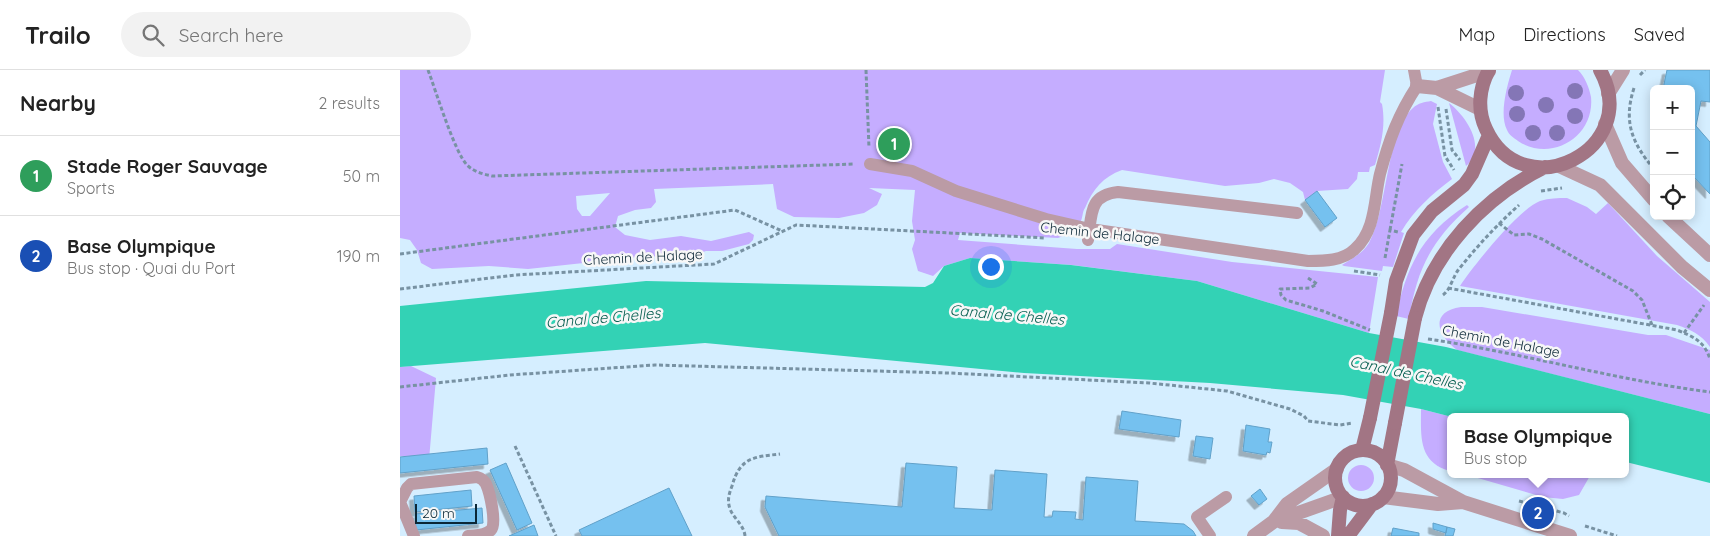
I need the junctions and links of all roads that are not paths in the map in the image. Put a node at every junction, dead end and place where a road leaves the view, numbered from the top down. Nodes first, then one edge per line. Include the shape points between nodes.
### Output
1 (1414, 70) edge
2 (1600, 70) edge
3 (1623, 70) edge
4 (1489, 71) edge
5 (1417, 86) junction
6 (1437, 88) junction
7 (1608, 94) junction
8 (1480, 109) junction
9 (1605, 124) junction
10 (1489, 135) junction
11 (870, 164) road end
12 (1559, 166) junction
13 (1545, 167) junction
14 (1650, 195) edge
15 (1297, 213) dead end
16 (1672, 220) edge
17 (1089, 235) junction
18 (1710, 255) edge
19 (1710, 290) edge
20 (1362, 450) junction
21 (1387, 465) junction
22 (1336, 469) junction
23 (1226, 497) dead end
24 (1343, 497) junction
25 (1378, 500) junction
26 (1463, 502) junction
27 (1273, 522) junction
28 (414, 536) edge
29 (468, 536) edge
30 (1210, 536) edge
31 (1254, 536) edge
32 (1323, 536) edge
33 (1338, 536) edge
34 (1348, 536) edge
35 (1570, 536) edge

1 - 5 lane
2 - 7 main road
3 - 7 street
4 - 6 street
4 - 8 main road via 1482,85
5 - 6 street
5 - 17 lane via 1393,130 1371,222 1355,250 1343,257 1308,261
6 - 8 street
7 - 9 main road
8 - 10 main road
9 - 12 main road via 1588,151
9 - 14 street via 1622,163
10 - 13 main road via 1512,159
10 - 20 main road, bridge via 1464,185 1432,211 1413,235 1396,281 1364,420
11 - 17 lane via 912,171 956,191
12 - 13 main road
12 - 19 street via 1600,185 1682,267
13 - 21 main road, bridge via 1510,186 1459,236 1430,276 1415,318
15 - 17 lane via 1108,193 1097,200 1093,208
16 - 18 street
20 - 21 main road via 1377,454
20 - 22 main road via 1346,455
21 - 25 main road via 1391,482
21 - 26 street via 1404,470
22 - 24 main road via 1336,484
22 - 27 street via 1287,504
23 - 30 lane via 1197,517
24 - 25 main road via 1356,505
24 - 27 street
24 - 33 main road
25 - 26 street via 1438,504
25 - 34 main road
26 - 35 street
27 - 31 street
27 - 32 street via 1299,523
28 - 29 lane via 400,502 411,484 477,477 487,484 495,522 487,533

